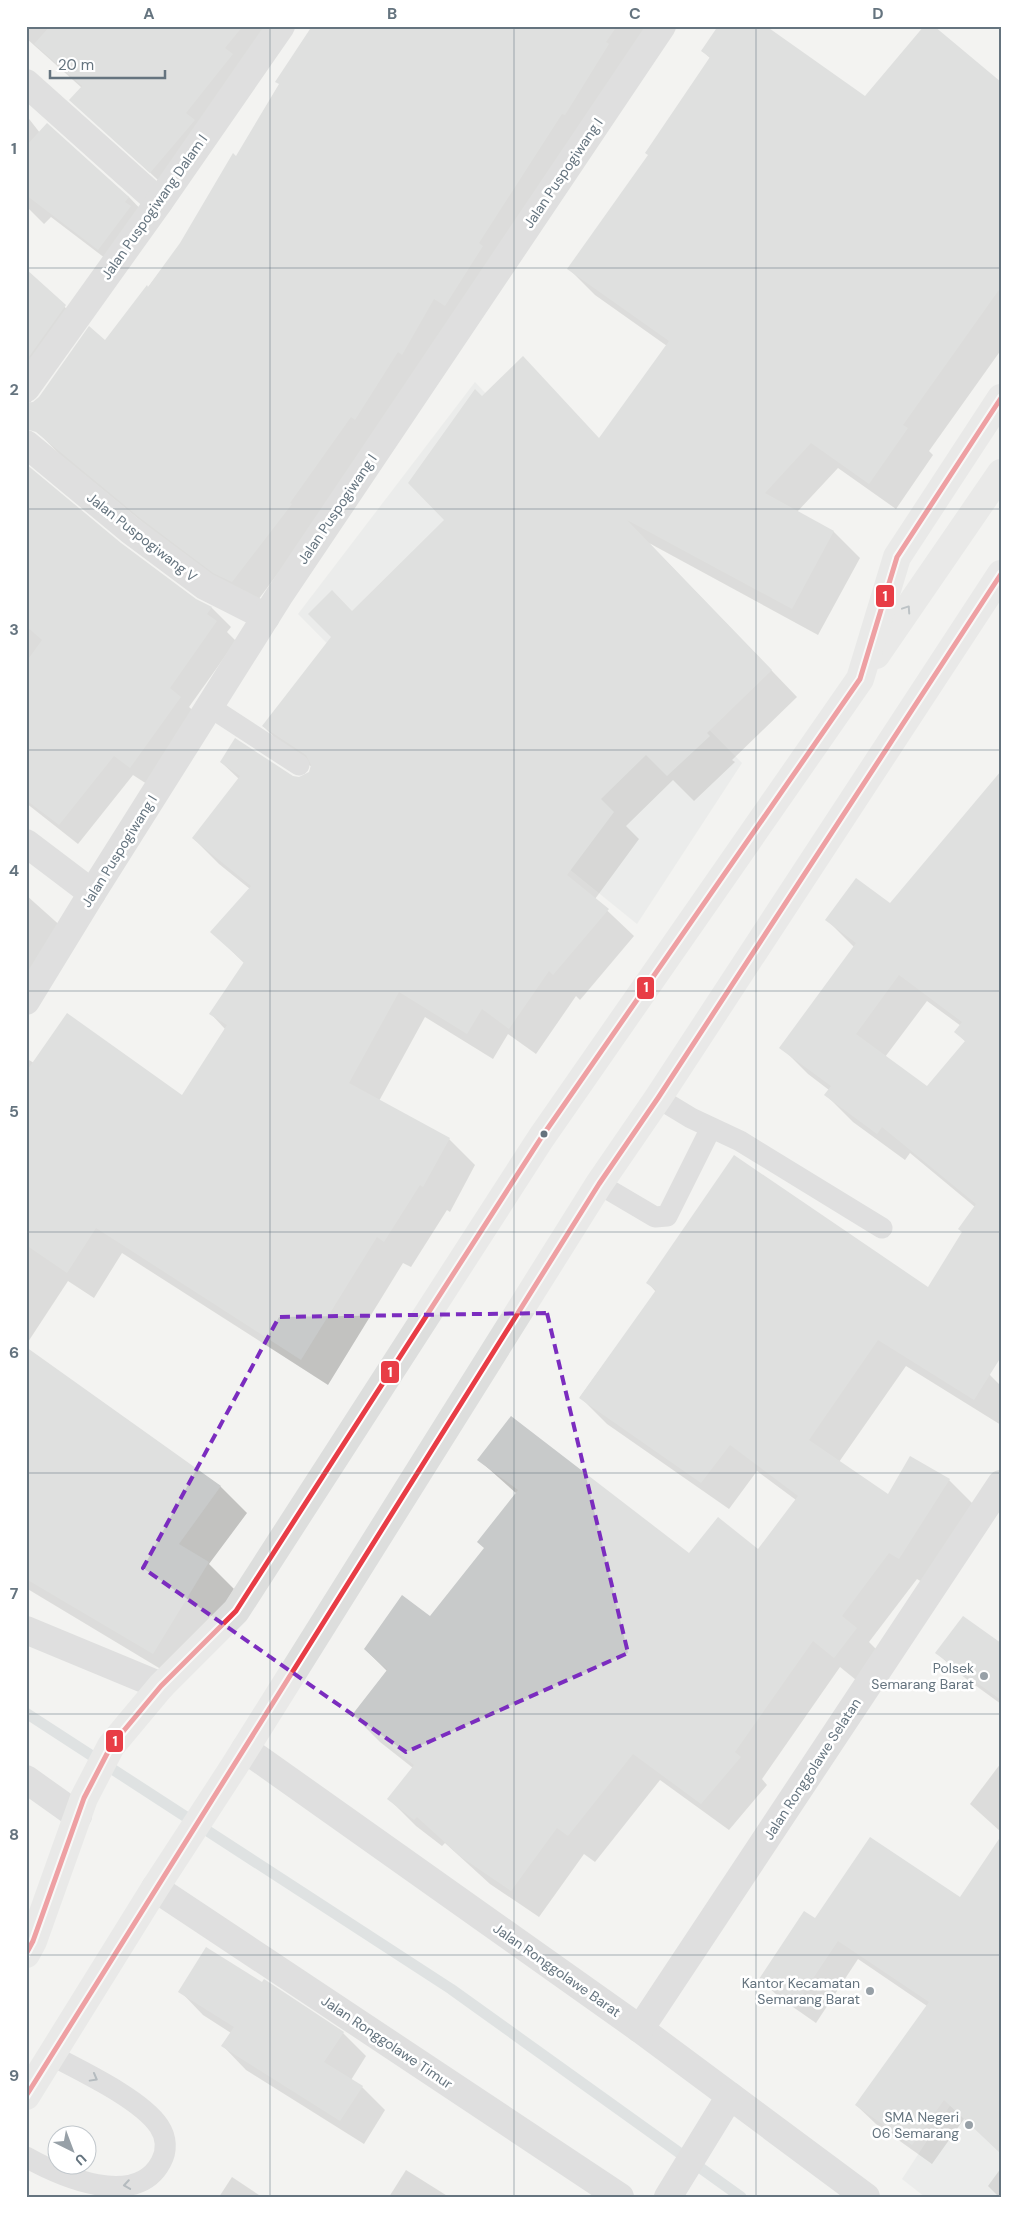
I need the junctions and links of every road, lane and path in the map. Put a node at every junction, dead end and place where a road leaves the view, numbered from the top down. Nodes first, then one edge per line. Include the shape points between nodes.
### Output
1 (281, 26) edge
2 (662, 26) edge
3 (26, 83) edge
4 (160, 202) junction
5 (26, 388) edge
6 (1001, 398) edge
7 (26, 444) edge
8 (995, 481) edge
9 (1001, 574) edge
10 (266, 617) junction
11 (860, 679) junction
12 (210, 706) junction
13 (299, 765) dead end
14 (26, 842) edge
15 (92, 893) junction
16 (26, 1001) edge
17 (658, 1098) junction
18 (711, 1128) junction
19 (599, 1184) junction
20 (882, 1228) dead end
21 (1001, 1484) edge
22 (26, 1630) edge
23 (153, 1695) junction
24 (240, 1757) junction
25 (26, 1779) edge
26 (81, 1807) junction
27 (155, 1888) junction
28 (26, 1954) edge
29 (640, 2030) junction
30 (51, 2055) junction
31 (26, 2096) edge
32 (724, 2107) junction
33 (26, 2157) edge
34 (620, 2197) edge
35 (668, 2197) edge
36 (866, 2197) edge

1 - 4 street, Jalan Puspogiwang Dalam I
2 - 10 street, Jalan Puspogiwang I
3 - 4 street
4 - 5 street, Jalan Puspogiwang Dalam I
6 - 11 highway via 897,556
7 - 10 street, Jalan Puspogiwang V via 130,530 205,586
11 -> 8 highway
9 - 17 highway
10 - 12 street, Jalan Puspogiwang I
11 - 23 highway via 541,1138 236,1611
12 - 13 lane
12 - 15 street, Jalan Puspogiwang I
14 - 15 street
15 - 16 street, Jalan Puspogiwang I
17 - 18 lane
17 - 19 highway
18 - 19 lane via 666,1216 655,1217
18 - 20 lane via 740,1141
19 - 24 highway
21 - 29 street, Jalan Ronggolawe Selatan
22 - 23 street
23 - 26 highway via 111,1746
24 - 27 highway
24 - 29 street, Jalan Ronggolawe Barat
25 - 26 street
26 - 28 highway
27 - 30 highway
27 - 34 street, Jalan Ronggolawe Timur
29 - 32 street, Jalan Ronggolawe Barat
30 - 31 highway
30 -> 33 lane via 119,2092 139,2107 159,2126 165,2138 165,2152 156,2170 140,2183 106,2187 63,2176
32 - 35 street
32 - 36 street, Jalan Ronggolawe Barat

